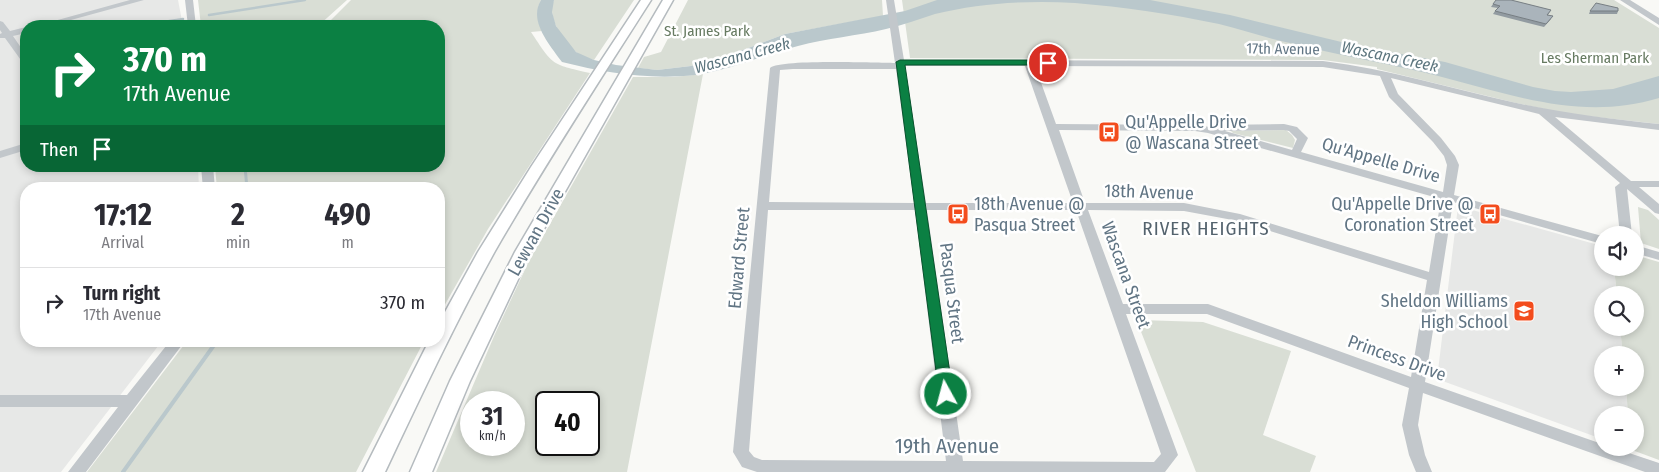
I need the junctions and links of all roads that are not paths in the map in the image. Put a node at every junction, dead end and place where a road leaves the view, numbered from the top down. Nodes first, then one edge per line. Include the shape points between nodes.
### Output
1 (140, 0) edge
2 (189, 0) edge
3 (646, 0) edge
4 (668, 0) edge
5 (890, 0) edge
6 (1624, 0) edge
7 (63, 20) edge
8 (191, 20) edge
9 (1659, 22) edge
10 (0, 24) edge
11 (20, 32) edge
12 (4, 36) edge
13 (20, 54) edge
14 (1029, 63) junction
15 (900, 64) junction
16 (774, 68) joint
17 (1384, 73) junction
18 (1542, 111) junction
19 (1052, 127) junction
20 (1659, 127) edge
21 (1195, 128) junction
22 (20, 148) edge
23 (0, 154) edge
24 (1295, 154) junction
25 (1628, 184) junction
26 (1659, 184) edge
27 (1448, 197) junction
28 (762, 206) junction
29 (921, 207) junction
30 (1082, 207) junction
31 (1659, 210) edge
32 (1625, 226) edge
33 (1594, 238) edge
34 (1644, 252) edge
35 (1659, 256) edge
36 (1434, 278) junction
37 (1118, 309) junction
38 (445, 327) edge
39 (173, 347) edge
40 (435, 347) edge
41 (1416, 385) junction
42 (0, 401) edge
43 (132, 401) junction
44 (740, 452) joint
45 (1158, 469) joint
46 (956, 470) edge
47 (1659, 470) edge
48 (76, 472) edge
49 (374, 472) edge
50 (421, 472) edge
51 (1424, 472) edge

1 - 7 street
2 - 8 street
3 - 38 main road, Lewvan Drive via 516,200
4 - 50 main road, Lewvan Drive via 500,298 460,380
5 - 15 street, Pasqua Street
6 - 9 street
10 - 12 street
11 - 12 street
12 - 13 street
14 - 15 street, 17th Avenue
14 - 17 street, 17th Avenue via 1302,63 1348,66
14 - 19 street, Wascana Street
15 - 16 street, 17th Avenue
15 - 29 street, Pasqua Street
16 - 28 street, Edward Street
17 - 18 street, 17th Avenue
17 - 27 street via 1393,95 1449,156 1453,165
18 - 20 street, 17th Avenue
18 - 25 street
19 - 21 street, Qu'Appelle Drive
19 - 30 street, Wascana Street
21 - 24 street, Qu'Appelle Drive
21 - 24 street, Qu'Appelle Drive via 1293,129 1303,138
22 - 23 street
24 - 27 street, Qu'Appelle Drive
25 - 26 street
25 - 31 street
25 - 32 street via 1621,187
27 - 33 street, Qu'Appelle Drive
27 - 36 street
28 - 29 street, 18th Avenue
28 - 44 street, Edward Street
29 - 30 street, 18th Avenue
29 - 46 street, Pasqua Street
30 - 36 street, 18th Avenue via 1184,208 1240,218
30 - 37 street, Wascana Street
34 - 35 street
36 - 41 street
37 - 41 street, Princess Drive via 1208,309
37 - 45 street, Wascana Street via 1170,456
39 - 43 street
40 - 49 main road, Lewvan Drive
41 - 47 street, Princess Drive
41 - 51 street via 1410,425
42 - 43 street
43 - 48 street
44 - 46 street, 19th Avenue via 748,462 762,467
45 - 46 street, 19th Avenue

